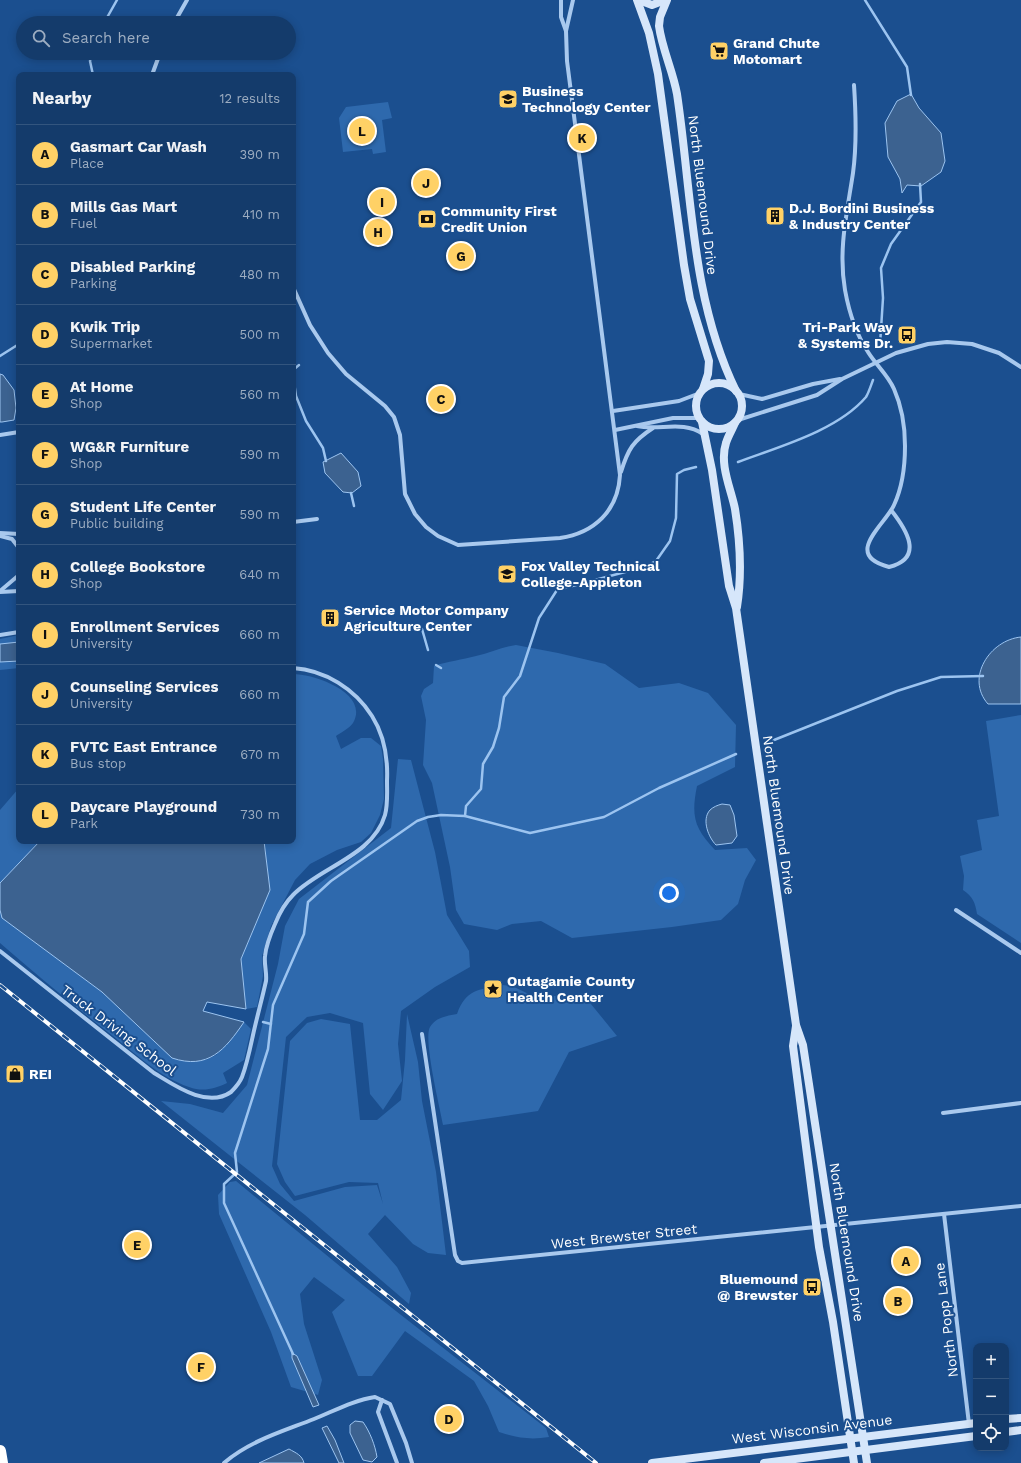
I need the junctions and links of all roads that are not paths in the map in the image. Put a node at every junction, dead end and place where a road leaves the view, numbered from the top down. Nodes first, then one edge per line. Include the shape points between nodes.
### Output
1 (187, 0) edge
2 (561, 0) edge
3 (573, 0) edge
4 (638, 0) edge
5 (666, 0) edge
6 (178, 16) edge
7 (566, 31) junction
8 (157, 60) edge
9 (153, 72) edge
10 (854, 86) dead end
11 (296, 294) edge
12 (876, 363) junction
13 (1021, 367) edge
14 (842, 379) junction
15 (702, 391) junction
16 (737, 393) junction
17 (612, 411) junction
18 (701, 420) junction
19 (736, 422) junction
20 (637, 426) junction
21 (653, 428) junction
22 (615, 430) junction
23 (16, 432) edge
24 (0, 434) edge
25 (705, 436) junction
26 (620, 475) junction
27 (891, 510) junction
28 (317, 519) dead end
29 (296, 522) edge
30 (16, 534) edge
31 (0, 535) edge
32 (16, 544) edge
33 (16, 578) edge
34 (0, 591) edge
35 (16, 591) edge
36 (736, 608) junction
37 (16, 632) edge
38 (0, 635) edge
39 (296, 668) edge
40 (956, 910) dead end
41 (0, 951) edge
42 (1021, 953) edge
43 (796, 1025) junction
44 (422, 1034) dead end
45 (1021, 1103) edge
46 (943, 1113) dead end
47 (1021, 1206) edge
48 (944, 1214) junction
49 (831, 1226) junction
50 (817, 1228) junction
51 (382, 1400) junction
52 (1021, 1418) edge
53 (1009, 1420) edge
54 (973, 1423) edge
55 (1021, 1430) edge
56 (1009, 1432) edge
57 (863, 1436) junction
58 (973, 1436) edge
59 (851, 1437) junction
60 (865, 1450) junction
61 (0, 1451) edge
62 (852, 1452) junction
63 (2, 1463) edge
64 (224, 1463) edge
65 (397, 1463) edge
66 (412, 1463) edge
67 (652, 1463) edge
68 (764, 1463) edge
69 (854, 1463) edge
70 (867, 1463) edge

1 - 6 street
2 - 7 street via 561,22
3 - 7 street
4 - 5 main road via 652,5
4 - 15 main road, North Bluemound Drive via 658,74 690,299 709,361
5 - 16 main road, North Bluemound Drive via 659,26 677,92 700,280 713,333
7 - 17 street via 567,61
8 - 9 street
10 - 12 street via 856,146 842,240 843,277 854,326 868,354
11 - 26 street via 310,325 328,353 346,374 385,406 394,417 400,435 405,494 415,514 438,536 458,545 576,535 589,529 606,514 616,495
12 - 13 street via 909,348 955,342 992,350
12 - 14 street
12 - 27 street via 894,389 904,427 902,478
14 - 16 street via 813,384 762,399
14 - 19 street via 817,394
15 - 16 main road via 720,383
15 - 17 street via 674,402
15 - 18 main road via 696,406
16 - 19 main road via 742,407
17 - 22 street
18 - 19 main road via 709,427 718,429 727,428
18 - 20 street via 673,418
18 - 25 main road, North Bluemound Drive
19 - 36 main road, North Bluemound Drive via 726,443 724,460 737,529 740,585
20 - 21 street
20 - 22 street
21 - 25 street via 682,426 697,430
21 - 26 street via 638,438 630,448
22 - 26 street
23 - 24 street
25 - 36 main road, North Bluemound Drive via 729,586
27 - 27 street via 869,540 868,546 874,561 889,567 904,561 910,544 904,529
28 - 29 street
30 - 31 street
31 - 32 street via 12,539
33 - 34 street
34 - 35 street
36 - 43 main road, North Bluemound Drive
37 - 38 street
39 - 41 street, Truck Driving School via 332,678 368,710 379,728 386,752 387,805 382,821 372,837 362,847 293,894 275,923 265,956 266,979 246,1064 242,1078 233,1090 213,1097 180,1089 154,1073
40 - 42 street
43 - 49 main road, North Bluemound Drive via 803,1045
43 - 50 main road, North Bluemound Drive via 793,1046
44 - 50 street, West Brewster Street via 455,1255 458,1261 468,1263
45 - 46 street
47 - 48 street, West Brewster Street
48 - 49 street, West Brewster Street
48 - 54 street, North Popp Lane
49 - 50 street, West Brewster Street
49 - 57 main road, North Bluemound Drive
50 - 59 main road, North Bluemound Drive
51 - 64 street via 375,1397 352,1404 245,1448
51 - 65 street via 378,1412
51 - 66 street via 390,1404
52 - 53 main road
54 - 57 main road, West Wisconsin Avenue
55 - 56 main road
57 - 59 main road, West Wisconsin Avenue
57 - 60 main road, North Bluemound Drive
58 - 60 main road, West Wisconsin Avenue
59 - 62 main road, North Bluemound Drive
59 - 67 main road, West Wisconsin Avenue
60 - 62 main road, West Wisconsin Avenue
60 - 70 main road, North Bluemound Drive
61 - 63 highway
62 - 68 main road, West Wisconsin Avenue
62 - 69 main road, North Bluemound Drive

